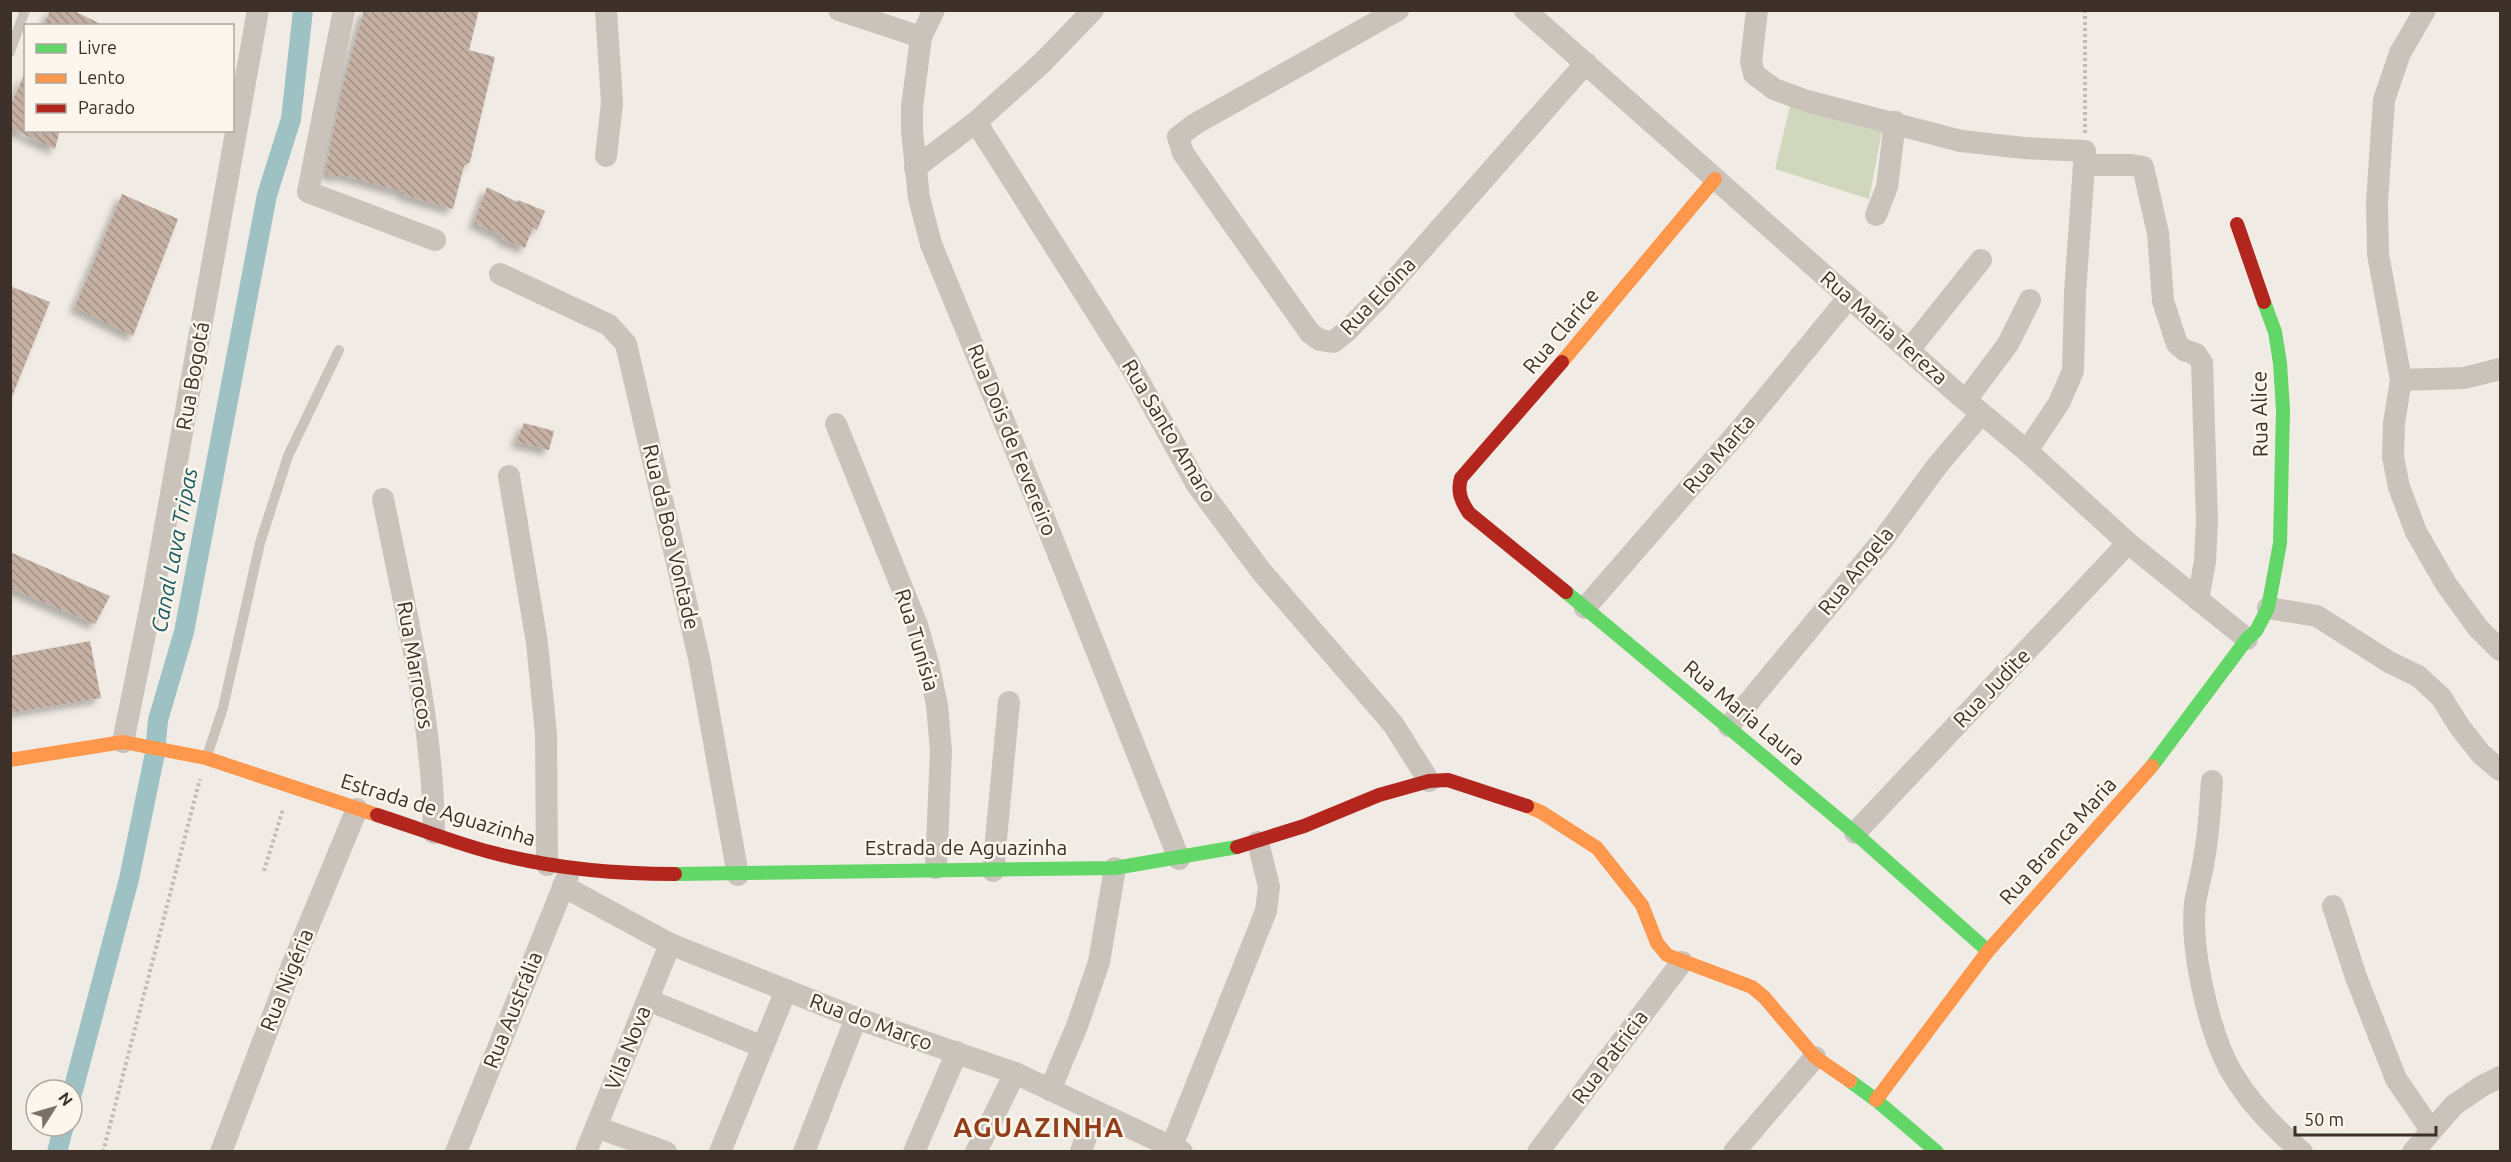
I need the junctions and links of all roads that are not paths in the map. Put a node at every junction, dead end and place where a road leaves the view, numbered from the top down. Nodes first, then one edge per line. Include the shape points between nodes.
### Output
1 (25, 10) edge
2 (258, 10) edge
3 (344, 10) edge
4 (606, 10) edge
5 (839, 10) edge
6 (934, 10) edge
7 (1093, 10) edge
8 (1398, 10) edge
9 (1525, 10) edge
10 (1757, 10) edge
11 (2425, 10) edge
12 (921, 37) junction
13 (10, 52) edge
14 (1586, 63) junction
15 (976, 122) junction
16 (1895, 122) junction
17 (606, 156) dead end
18 (2085, 158) junction
19 (915, 168) junction
20 (1715, 179) junction
21 (1876, 215) dead end
22 (2237, 224) dead end
23 (435, 240) dead end
24 (1981, 260) dead end
25 (500, 274) dead end
26 (1849, 297) junction
27 (2030, 300) dead end
28 (339, 350) dead end
29 (1909, 350) junction
30 (2500, 369) edge
31 (2400, 380) junction
32 (1973, 407) junction
33 (836, 424) dead end
34 (2027, 451) junction
35 (510, 476) dead end
36 (383, 499) dead end
37 (1469, 513) joint
38 (2128, 543) junction
39 (2198, 600) junction
40 (1585, 608) junction
41 (2268, 608) junction
42 (2247, 639) junction
43 (2500, 650) edge
44 (1009, 702) dead end
45 (1728, 726) junction
46 (123, 742) junction
47 (206, 758) junction
48 (10, 760) edge
49 (2500, 771) edge
50 (1429, 781) junction
51 (2212, 781) dead end
52 (357, 809) junction
53 (434, 833) junction
54 (1855, 833) junction
55 (1258, 842) junction
56 (1179, 859) junction
57 (547, 865) junction
58 (1115, 867) junction
59 (936, 868) junction
60 (993, 871) junction
61 (738, 875) junction
62 (567, 878) junction
63 (2333, 906) dead end
64 (670, 944) junction
65 (1988, 951) junction
66 (1682, 962) junction
67 (786, 990) junction
68 (648, 1000) junction
69 (856, 1018) junction
70 (763, 1047) junction
71 (957, 1052) junction
72 (1815, 1057) junction
73 (1015, 1073) junction
74 (2500, 1077) edge
75 (1050, 1090) junction
76 (1876, 1100) junction
77 (1094, 1112) junction
78 (596, 1127) junction
79 (2431, 1130) junction
80 (1177, 1149) edge
81 (221, 1152) edge
82 (456, 1152) edge
83 (586, 1152) edge
84 (666, 1152) edge
85 (720, 1152) edge
86 (804, 1152) edge
87 (914, 1152) edge
88 (976, 1152) edge
89 (1081, 1152) edge
90 (1538, 1152) edge
91 (1734, 1152) edge
92 (1937, 1152) edge
93 (2301, 1152) edge
94 (2413, 1152) edge

1 - 13 lane
2 - 46 street, Rua Bogotá
3 - 23 street via 308,192
4 - 17 street via 612,103
5 - 12 street
6 - 12 street, Rua Dois de Fevereiro
7 - 15 street
8 - 14 street, Rua Eloina via 1178,137 1183,153 1310,333 1320,340 1333,342 1379,298
9 - 14 street, Rua Maria Tereza
10 - 16 street via 1751,62 1760,80 1807,101
11 - 31 street via 2400,53 2384,100 2377,202 2378,254
12 - 19 street, Rua Dois de Fevereiro via 912,107
14 - 20 street, Rua Maria Tereza
15 - 19 street
15 - 50 street, Rua Santo Amaro via 1130,365 1197,485 1261,571 1393,724
16 - 18 street via 1961,141
16 - 21 street via 1887,188
18 - 34 street via 2073,371 2064,394
18 - 39 street via 2143,167 2158,233 2163,301 2177,344 2196,354 2202,363 2207,521
19 - 56 street, Rua Dois de Fevereiro via 931,244
20 - 26 street, Rua Maria Tereza
20 - 37 street, Rua Clarice via 1461,478 1459,499
22 - 41 street, Rua Alice via 2275,332 2280,363 2280,543
24 - 29 street
25 - 61 street, Rua da Boa Vontade via 609,325 626,344 699,657
26 - 29 street, Rua Maria Tereza
26 - 40 street, Rua Marta via 1744,426
27 - 32 street, Rua Angela
28 - 47 lane via 288,456 260,543 223,708
29 - 32 street, Rua Maria Tereza
30 - 31 street via 2464,378
31 - 43 street via 2393,458 2399,487 2416,532 2446,584 2478,628
32 - 34 street, Rua Maria Tereza
32 - 45 street, Rua Angela via 1937,466 1882,541
33 - 59 street, Rua Tunísia via 917,625 929,668 941,750
34 - 38 street, Rua Maria Tereza
35 - 57 street via 537,643 546,734
36 - 53 street, Rua Marrocos via 426,718
37 - 40 street, Rua Maria Laura
38 - 39 street, Rua Maria Tereza
38 - 54 street, Rua Judite
39 - 42 street, Rua Maria Tereza
40 - 45 street, Rua Maria Laura
41 - 42 street, Rua Branca Maria
41 - 49 street via 2317,616 2418,676 2441,697 2481,754
42 - 65 street, Rua Branca Maria via 2149,770
44 - 60 street
45 - 54 street, Rua Maria Laura
46 - 47 street, Estrada de Aguazinha
46 - 48 street, Estrada de Aguazinha
47 - 52 street, Estrada de Aguazinha
50 - 55 street, Estrada de Aguazinha via 1379,795
50 - 66 street, Estrada de Aguazinha via 1448,780 1501,796 1551,817 1597,848 1642,905 1657,943 1667,955
51 - 93 street via 2195,904 2202,985 2231,1071 2246,1094
52 - 53 street, Estrada de Aguazinha
52 - 81 street, Rua Nigéria
53 - 57 street, Estrada de Aguazinha via 489,852
54 - 65 street, Rua Maria Laura
55 - 56 street, Estrada de Aguazinha
55 - 80 street via 1269,887 1266,911
56 - 58 street, Estrada de Aguazinha
57 - 62 street, Estrada de Aguazinha
58 - 60 street, Estrada de Aguazinha
58 - 75 street via 1099,962
59 - 60 street, Estrada de Aguazinha
59 - 61 street, Estrada de Aguazinha
61 - 62 street, Estrada de Aguazinha
62 - 64 street, Rua do Março
62 - 82 street, Rua Austrália
63 - 79 street via 2396,1079
64 - 67 street, Rua do Março
64 - 68 street, Vila Nova
65 - 76 street, Rua Branca Maria
66 - 72 street, Estrada de Aguazinha via 1752,987
66 - 90 street, Rua Patricia
67 - 69 street, Rua do Março
67 - 70 street
68 - 70 street
68 - 78 street, Vila Nova
69 - 71 street, Rua do Março
69 - 86 street
70 - 85 street
71 - 73 street, Rua do Março
71 - 87 street
72 - 76 street, Estrada de Aguazinha
72 - 91 street
73 - 75 street, Rua do Março
73 - 88 street
74 - 79 street via 2454,1105
75 - 77 street, Rua do Março
76 - 92 street, Estrada de Aguazinha
77 - 80 street, Rua do Março
77 - 89 street
78 - 83 street, Vila Nova
78 - 84 street
79 - 94 street

